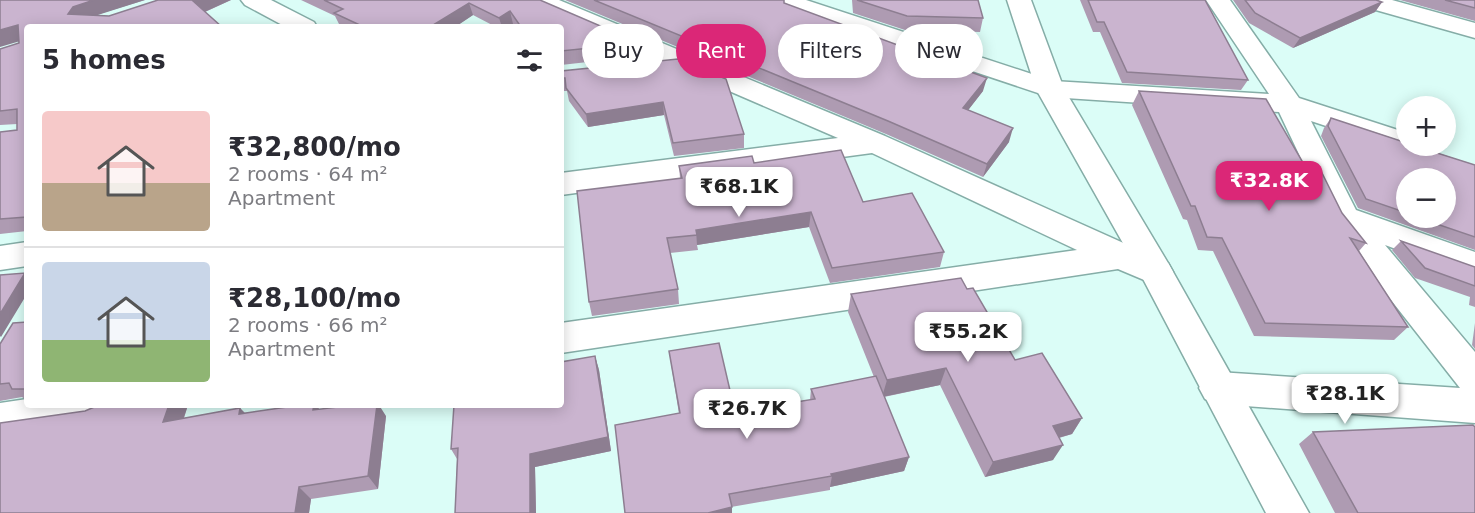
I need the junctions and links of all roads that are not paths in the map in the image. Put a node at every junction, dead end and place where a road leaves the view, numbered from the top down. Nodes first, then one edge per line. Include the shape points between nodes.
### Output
1 (253, 0) edge
2 (538, 0) edge
3 (782, 0) edge
4 (1019, 0) edge
5 (1218, 0) edge
6 (1366, 0) edge
7 (832, 9) edge
8 (299, 24) edge
9 (1475, 31) edge
10 (676, 58) edge
11 (722, 78) edge
12 (1050, 89) junction
13 (1289, 104) junction
14 (1396, 139) edge
15 (875, 143) junction
16 (564, 184) edge
17 (1344, 218) junction
18 (24, 254) edge
19 (1121, 256) junction
20 (0, 258) edge
21 (1475, 265) edge
22 (1156, 272) junction
23 (564, 338) edge
24 (1475, 380) edge
25 (1218, 388) junction
26 (1475, 406) edge
27 (80, 408) edge
28 (0, 420) edge
29 (1288, 513) edge

1 - 8 street
2 - 10 street
3 - 7 street
4 - 12 street
5 - 13 street
6 - 9 street
7 - 12 street
11 - 15 street
12 - 13 street
12 - 22 street
13 - 14 street
13 - 17 street
15 - 16 street
15 - 19 street
17 - 21 street
17 - 24 street
18 - 20 street
19 - 22 street
19 - 23 street
22 - 25 street
25 - 26 street
25 - 29 street
27 - 28 street

